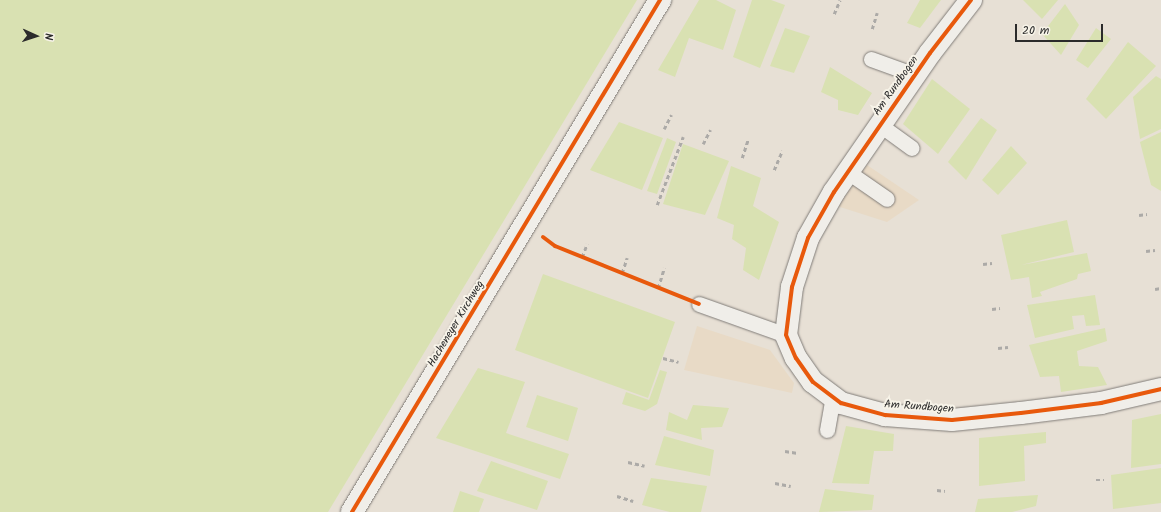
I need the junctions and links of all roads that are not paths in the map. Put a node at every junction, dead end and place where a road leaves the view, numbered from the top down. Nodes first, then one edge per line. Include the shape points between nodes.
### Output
1 (660, 0) edge
2 (971, 0) edge
3 (871, 59) dead end
4 (915, 75) junction
5 (880, 125) junction
6 (912, 148) dead end
7 (848, 172) junction
8 (887, 199) dead end
9 (699, 304) dead end
10 (786, 335) junction
11 (1161, 389) edge
12 (833, 397) junction
13 (827, 430) dead end
14 (352, 512) edge

1 - 14 street, Hacheneyer Kirchweg
2 - 4 street, Am Rundbogen
3 - 4 lane
4 - 5 street, Am Rundbogen
5 - 6 lane
5 - 7 street, Am Rundbogen
7 - 8 lane
7 - 10 street, Am Rundbogen via 808,238 792,287
9 - 10 lane
10 - 12 street, Am Rundbogen via 796,358 813,382
11 - 12 street, Am Rundbogen via 1101,403 952,420 885,415 841,403
12 - 13 lane

